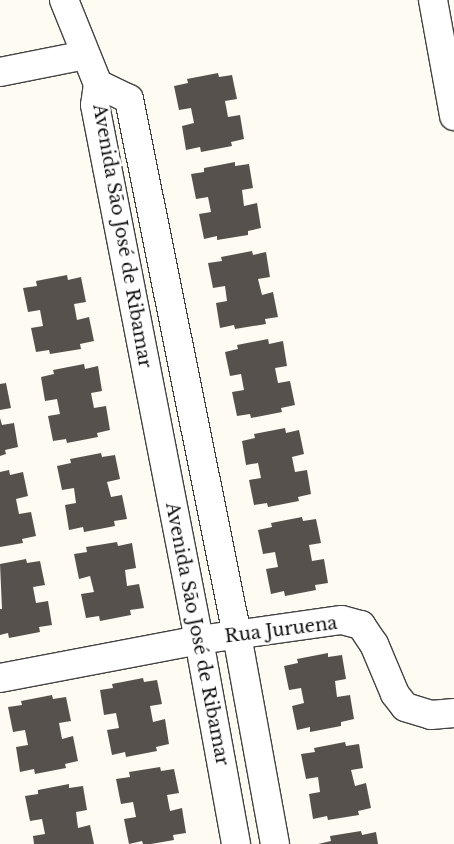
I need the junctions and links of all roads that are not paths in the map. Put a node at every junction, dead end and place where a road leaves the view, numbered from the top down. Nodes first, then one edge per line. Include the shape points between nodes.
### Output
1 (64, 0) edge
2 (433, 0) edge
3 (85, 56) junction
4 (0, 72) edge
5 (98, 84) junction
6 (454, 116) edge
7 (237, 635) junction
8 (199, 640) junction
9 (0, 678) edge
10 (454, 713) edge
11 (236, 844) edge
12 (275, 844) edge

1 - 3 street
2 - 6 street
3 - 4 street
3 - 5 street
5 - 7 street, Avenida São José de Ribamar via 129,99
5 - 8 street, Avenida São José de Ribamar via 95,105
7 - 8 street, Rua Juruena
7 - 10 street, Rua Juruena via 327,621 342,620 361,625 374,644 395,694 405,707 431,715
7 - 12 street, Avenida São José de Ribamar
8 - 9 street, Rua Juruena
8 - 11 street, Avenida São José de Ribamar

